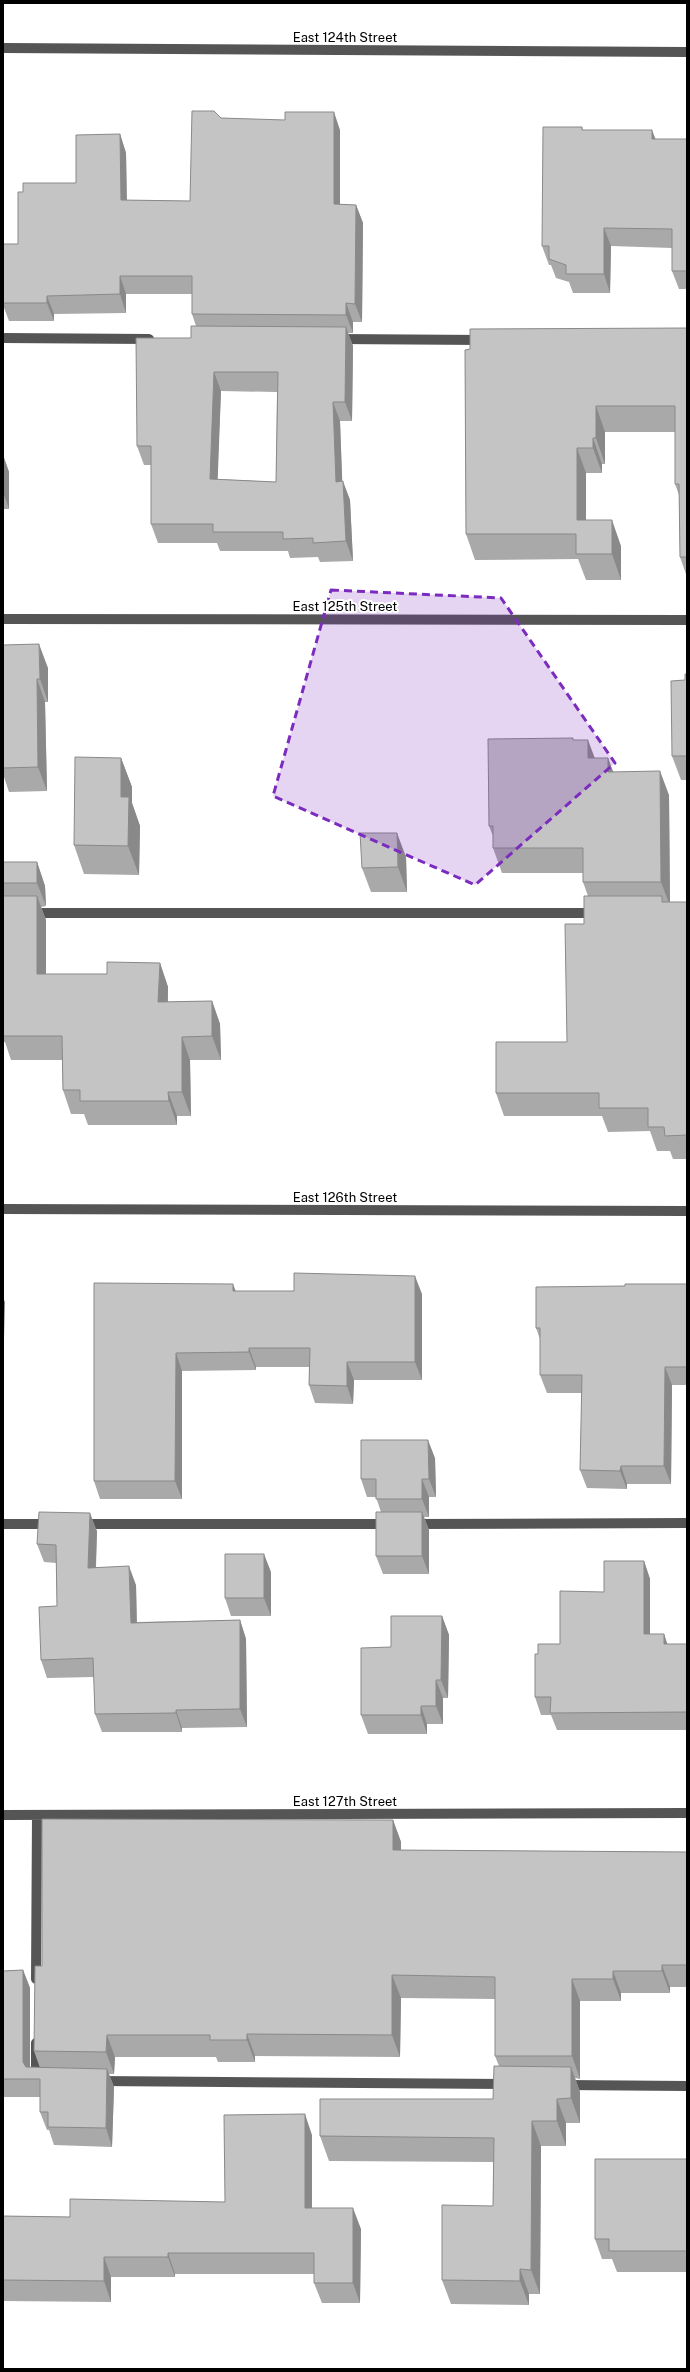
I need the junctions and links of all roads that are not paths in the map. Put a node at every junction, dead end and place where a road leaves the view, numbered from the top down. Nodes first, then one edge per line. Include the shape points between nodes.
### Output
1 (3, 48) edge
2 (687, 52) edge
3 (3, 338) edge
4 (162, 339) edge
5 (329, 339) edge
6 (496, 340) edge
7 (3, 619) edge
8 (687, 620) edge
9 (3, 912) edge
10 (608, 912) edge
11 (3, 1209) edge
12 (687, 1211) edge
13 (3, 1524) edge
14 (687, 1524) edge
15 (687, 1812) edge
16 (3, 1815) edge
17 (37, 1815) junction
18 (36, 1987) edge
19 (36, 2034) edge
20 (44, 2080) edge
21 (84, 2081) edge
22 (520, 2084) edge
23 (552, 2084) edge
24 (687, 2086) edge

1 - 2 street, East 124th Street
3 - 4 street
5 - 6 street
7 - 8 street, East 125th Street
9 - 10 street
11 - 12 street, East 126th Street
13 - 14 street
15 - 17 street, East 127th Street
16 - 17 street, East 127th Street
17 - 18 street
19 - 20 street via 36,2080
21 - 22 street
23 - 24 street

